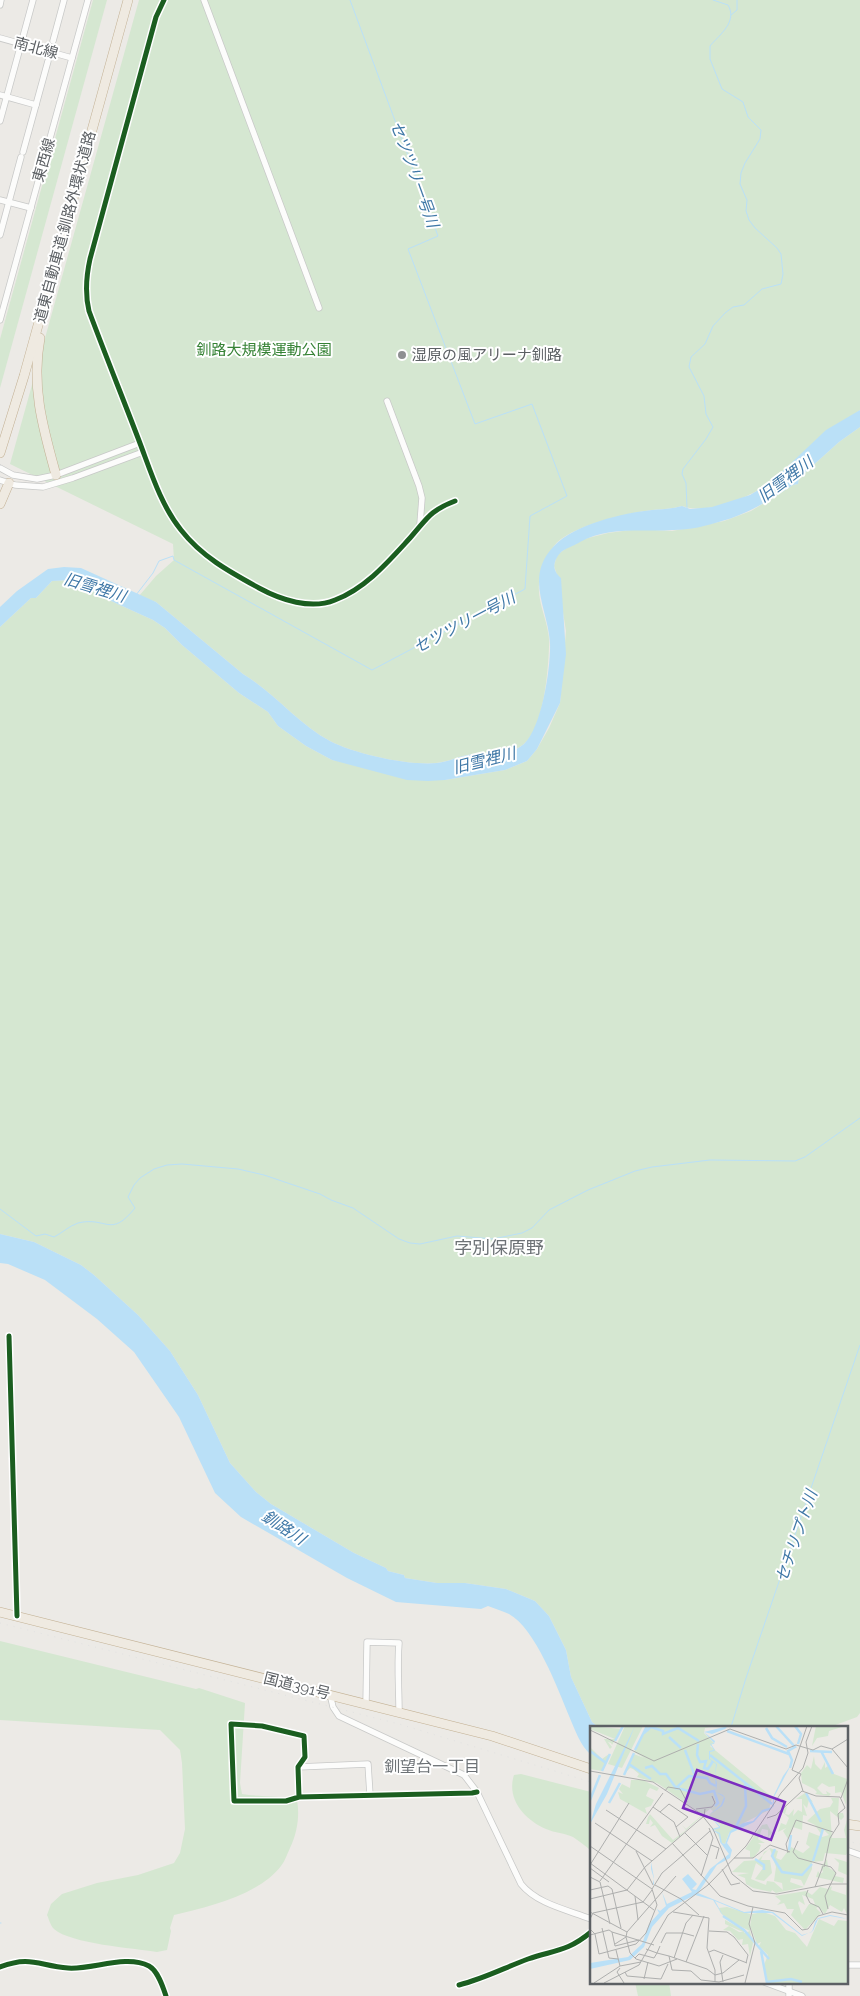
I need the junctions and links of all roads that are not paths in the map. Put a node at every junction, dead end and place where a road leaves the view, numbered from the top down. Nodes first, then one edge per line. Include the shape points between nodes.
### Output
1 (2, 0) edge
2 (33, 0) edge
3 (64, 0) edge
4 (88, 0) edge
5 (126, 0) edge
6 (164, 0) edge
7 (204, 0) edge
8 (0, 5) edge
9 (0, 38) edge
10 (53, 41) dead end
11 (21, 44) junction
12 (72, 58) junction
13 (48, 61) dead end
14 (3, 96) edge
15 (36, 105) junction
16 (0, 121) edge
17 (0, 200) edge
18 (9, 202) junction
19 (31, 208) junction
20 (0, 235) edge
21 (48, 291) junction
22 (319, 308) dead end
23 (0, 320) edge
24 (386, 401) dead end
25 (0, 442) edge
26 (140, 443) junction
27 (143, 452) junction
28 (0, 453) edge
29 (94, 461) junction
30 (0, 468) edge
31 (97, 469) junction
32 (70, 470) junction
33 (73, 478) junction
34 (7, 479) edge
35 (56, 479) junction
36 (455, 501) dead end
37 (0, 504) edge
38 (420, 524) junction
39 (8, 1336) dead end
40 (0, 1612) edge
41 (18, 1616) junction
42 (330, 1694) junction
43 (366, 1704) junction
44 (398, 1711) junction
45 (298, 1767) junction
46 (590, 1770) edge
47 (477, 1792) junction
48 (370, 1795) junction
49 (299, 1797) junction
50 (848, 1851) edge
51 (860, 1855) edge
52 (590, 1919) edge
53 (590, 1933) edge
54 (0, 1967) edge
55 (768, 1984) edge
56 (458, 1985) dead end
57 (789, 1994) edge
58 (166, 1996) edge
59 (802, 1996) edge

1 - 8 street
2 - 11 street
3 - 10 street
4 - 12 street, 東西線
5 - 21 highway, 道東自動車道;釧路外環状道路
5 - 25 highway, 道東自動車道;釧路外環状道路
6 - 26 street via 156,17 86,281 90,311
7 - 22 street
9 - 11 street, 南北線
11 - 12 street, 南北線
11 - 14 street
12 - 19 street, 東西線
13 - 15 street
14 - 15 street
14 - 16 street
15 - 18 street
17 - 18 street
18 - 19 street
18 - 20 street
19 - 23 street, 東西線
21 - 28 highway, 道東自動車道;釧路外環状道路
21 - 35 highway via 36,374 39,412
24 - 38 street via 419,486 422,498
26 - 27 street
26 - 29 street
27 - 31 street
27 - 38 street via 168,510 195,546 229,572 265,592 298,603 333,601 363,585
29 - 31 street
29 - 32 street
30 - 34 street
31 - 33 street
32 - 33 street
32 - 35 street
33 - 35 street
34 - 35 street
34 - 35 street via 28,487 43,487
34 - 37 highway
36 - 38 street via 442,506
39 - 41 street
40 - 41 highway, 国道391号
41 - 42 highway, 国道391号
42 - 43 highway, 国道391号
42 - 47 street via 339,1716 456,1770
43 - 44 highway, 国道391号
43 - 44 street via 367,1642 399,1643
44 - 46 highway, 国道391号 via 492,1736
45 - 48 street via 368,1764
45 - 49 street
45 - 49 street via 305,1757 304,1736 262,1726 231,1724 234,1801 286,1801
47 - 48 street
47 - 52 street via 525,1890 544,1902
48 - 49 street
50 - 51 street
53 - 56 street via 564,1950 530,1958 482,1979
54 - 58 street via 18,1961 70,1968 141,1963 154,1970
55 - 57 street
57 - 59 street

